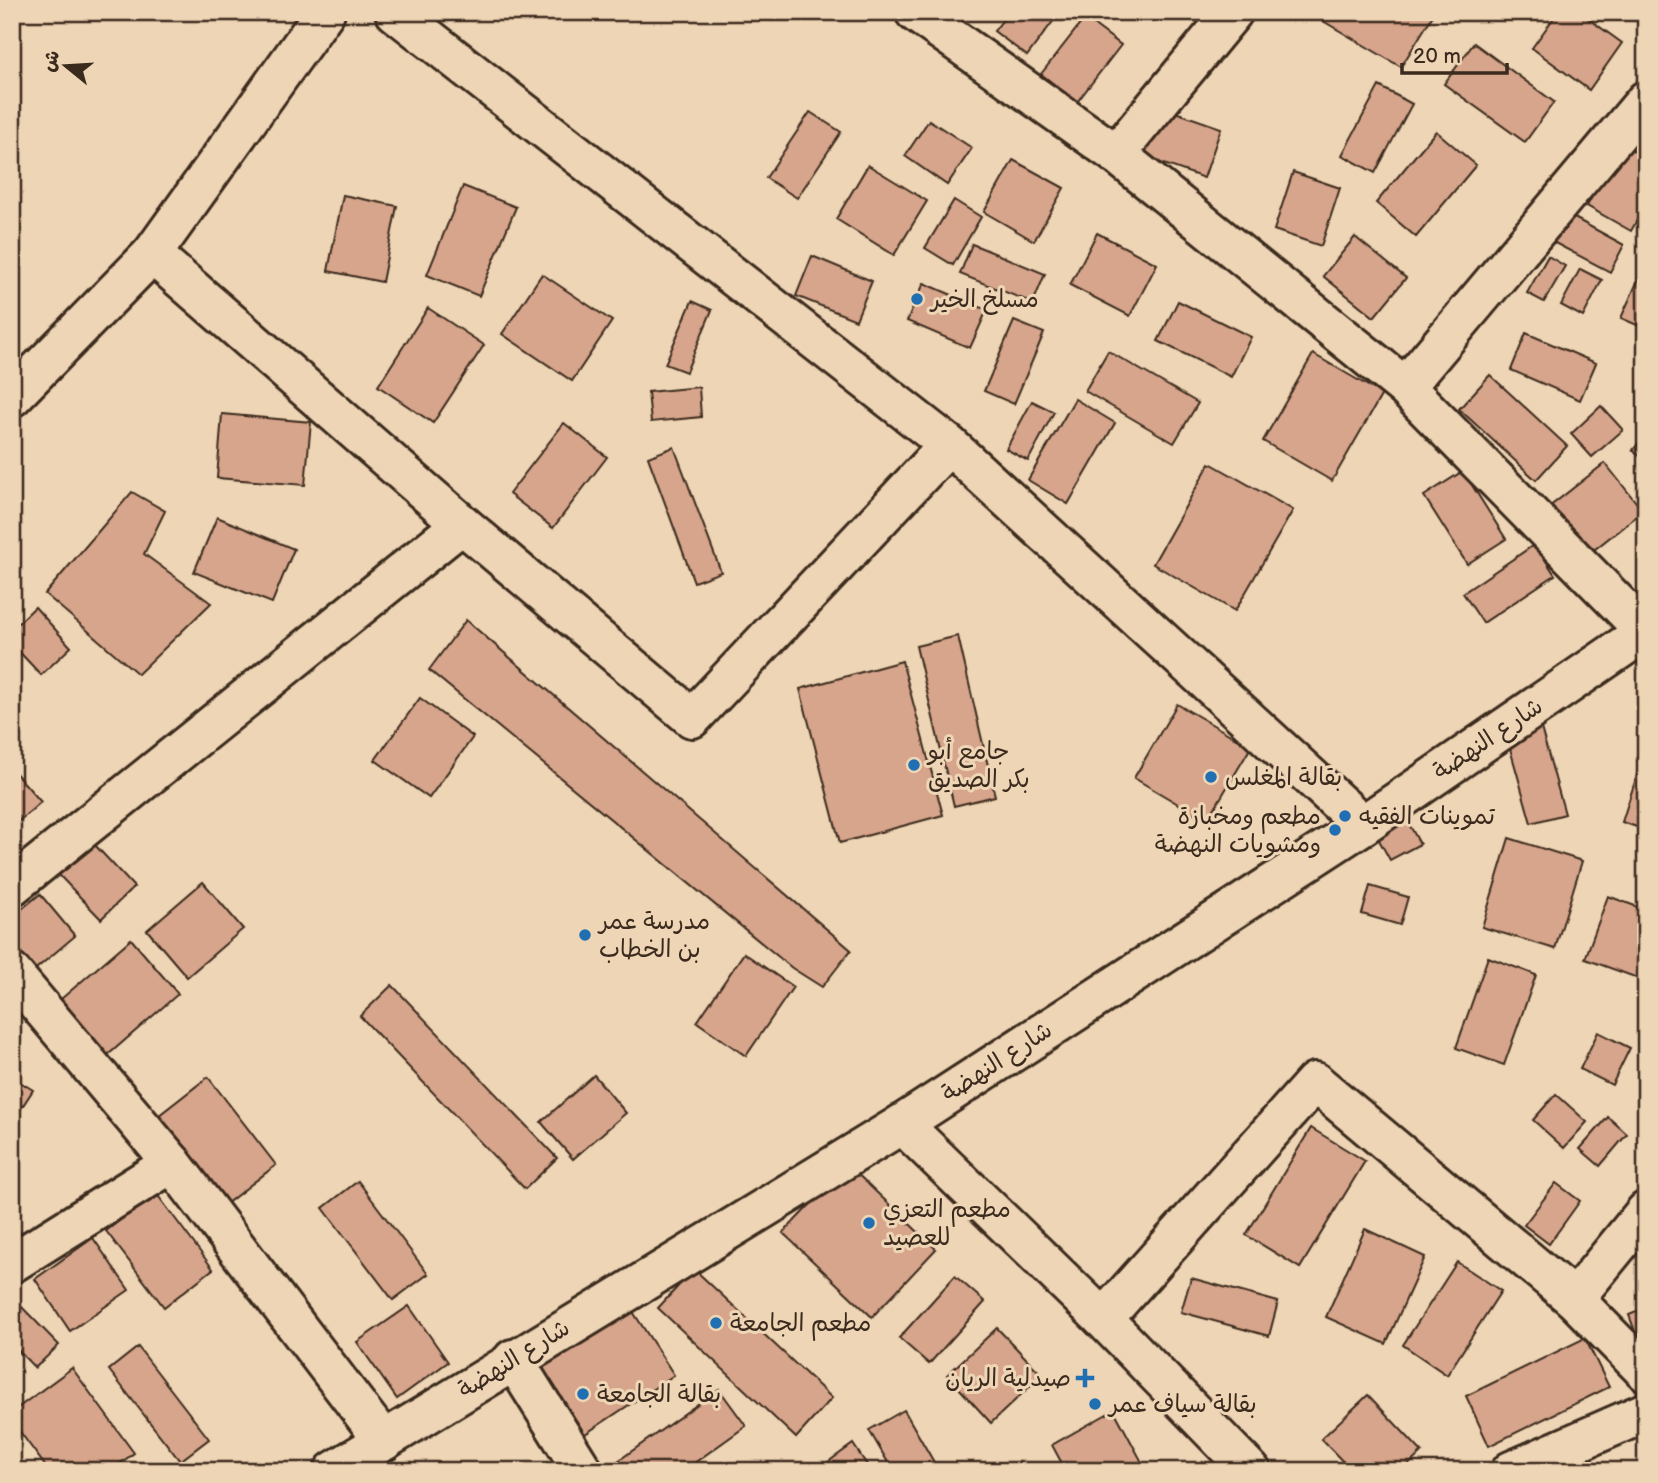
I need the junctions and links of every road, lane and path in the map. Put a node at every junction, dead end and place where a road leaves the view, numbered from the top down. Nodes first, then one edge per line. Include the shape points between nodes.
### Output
1 (325, 12) edge
2 (395, 12) edge
3 (915, 12) edge
4 (1233, 12) edge
5 (1646, 100) edge
6 (1116, 154) junction
7 (152, 254) junction
8 (1405, 387) junction
9 (12, 397) edge
10 (949, 445) junction
11 (462, 524) junction
12 (1645, 631) edge
13 (1363, 825) junction
14 (12, 886) edge
15 (12, 973) edge
16 (902, 1124) junction
17 (172, 1163) junction
18 (1646, 1211) edge
19 (12, 1263) edge
20 (1574, 1299) junction
21 (1103, 1319) junction
22 (513, 1359) junction
23 (1646, 1373) edge
24 (1646, 1412) edge
25 (384, 1441) junction
26 (334, 1471) edge
27 (583, 1471) edge
28 (1251, 1471) edge
29 (1511, 1471) edge

1 - 7 street
2 - 10 street
3 - 6 street
4 - 6 street
5 - 8 street
6 - 8 street
7 - 9 street
7 - 11 street
8 - 12 street
10 - 11 street via 692,718
10 - 13 street
11 - 14 street
12 - 13 street, شارع النهضة
13 - 16 street, شارع النهضة
15 - 17 street
16 - 21 street
16 - 22 street, شارع النهضة
17 - 19 street
17 - 25 street
18 - 20 street
20 - 21 street via 1315,1082
20 - 23 street
21 - 28 street
22 - 25 street, شارع النهضة
22 - 27 street
24 - 29 street
25 - 26 street, شارع النهضة

